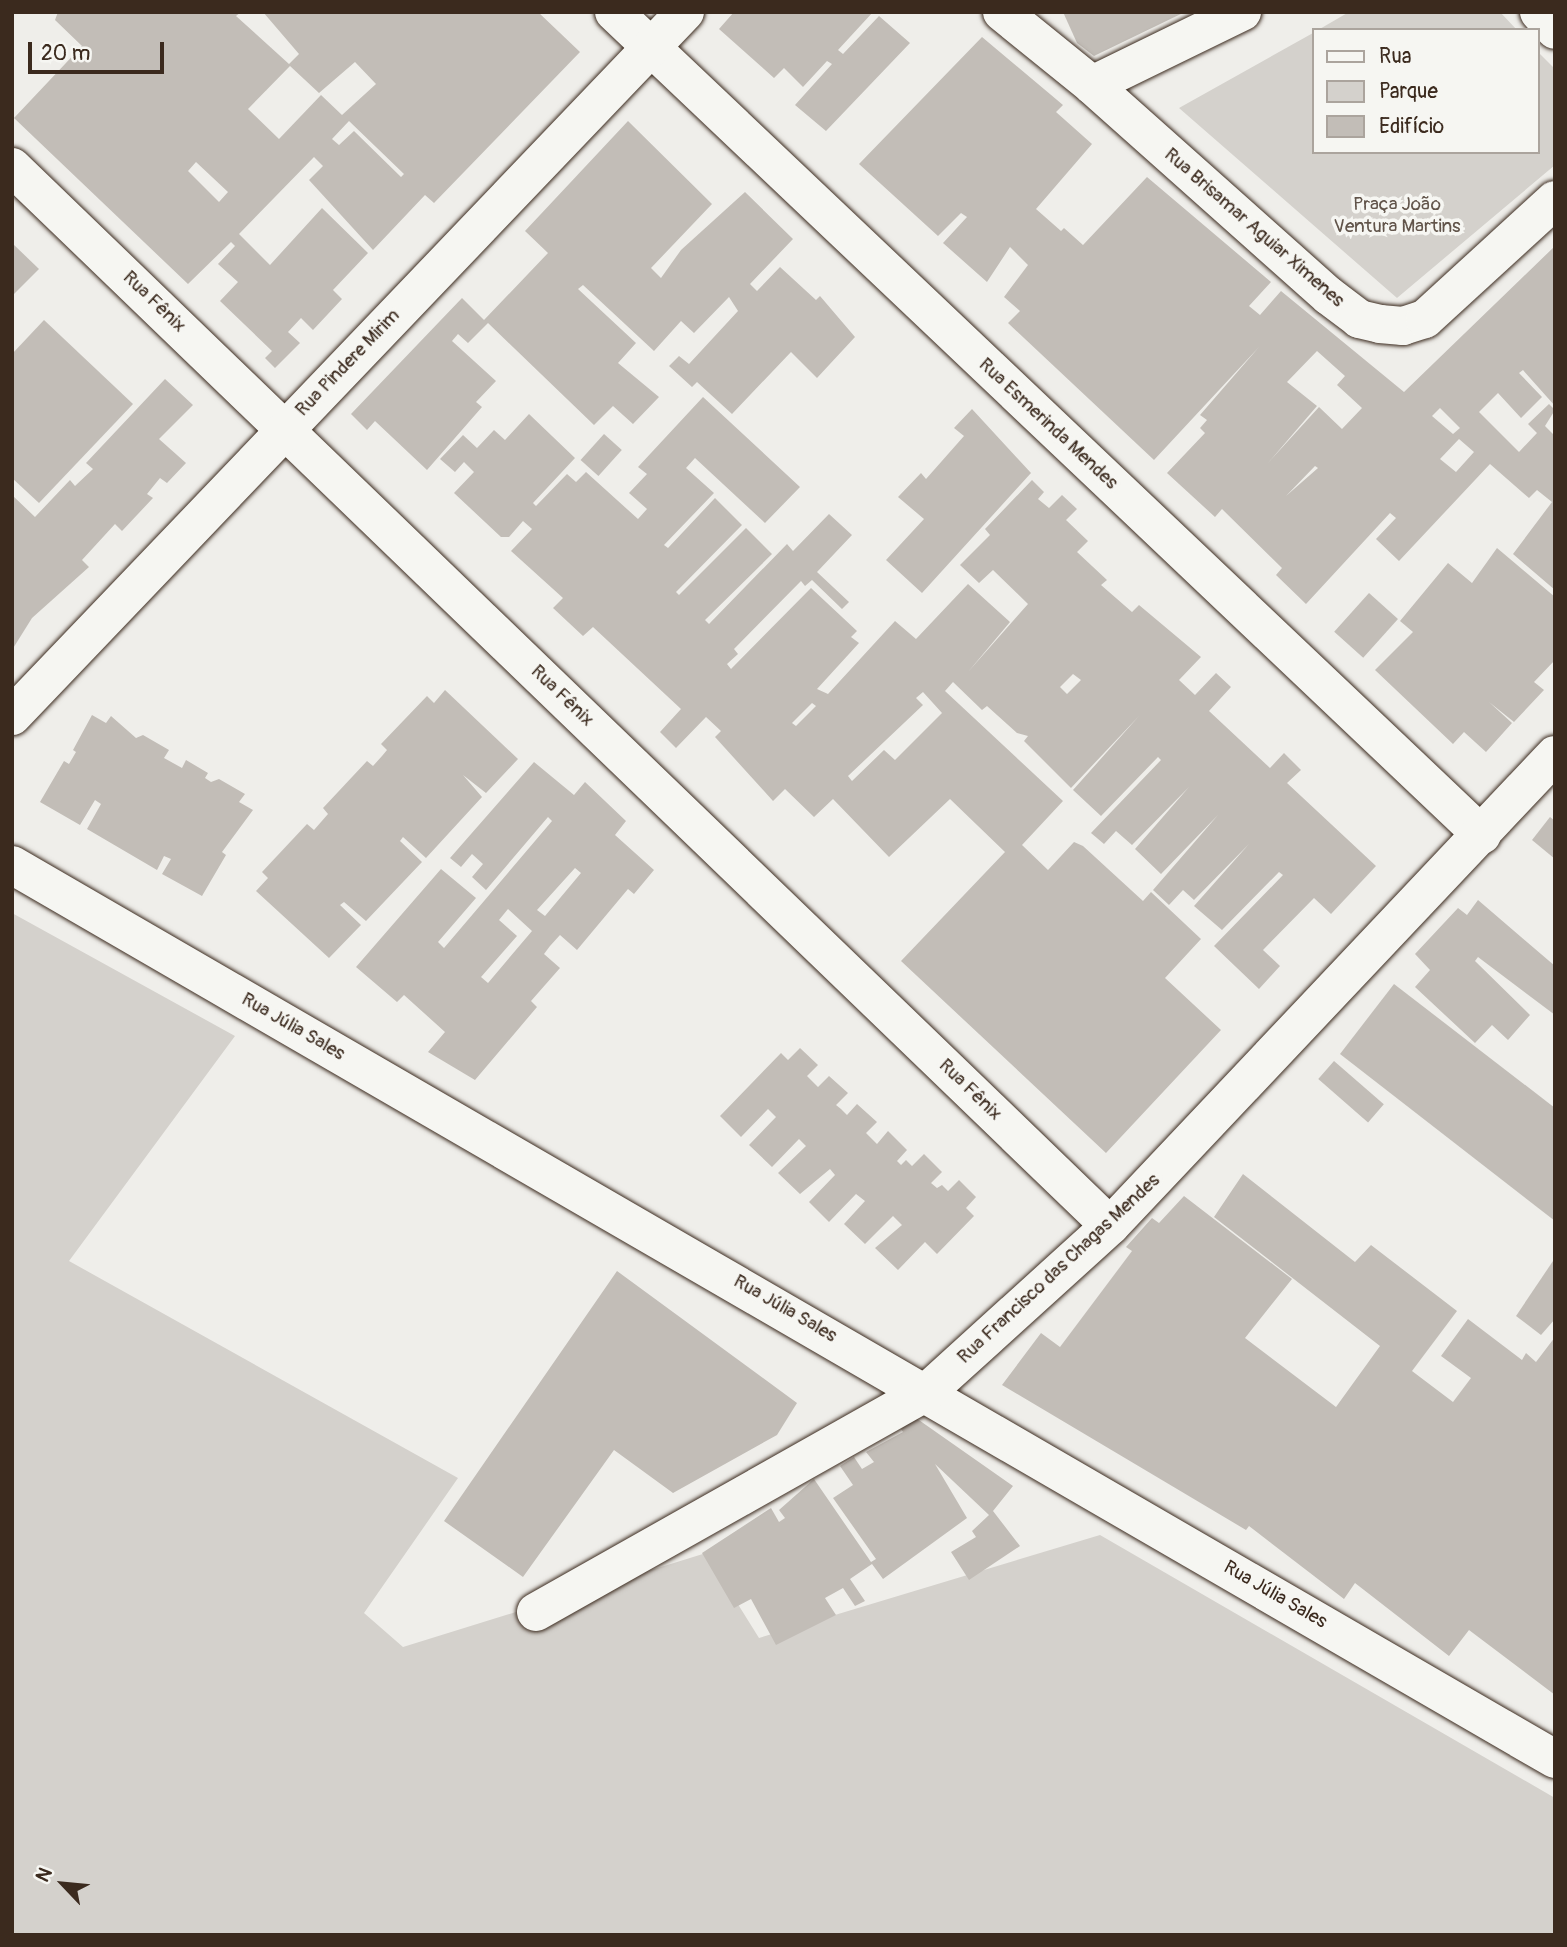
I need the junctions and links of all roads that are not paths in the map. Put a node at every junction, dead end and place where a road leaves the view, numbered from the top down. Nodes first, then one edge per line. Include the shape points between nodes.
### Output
1 (614, 12) edge
2 (685, 12) edge
3 (1002, 12) edge
4 (1242, 12) edge
5 (1539, 12) edge
6 (1555, 30) edge
7 (650, 47) junction
8 (1092, 85) junction
9 (12, 167) edge
10 (1555, 200) edge
11 (285, 429) junction
12 (12, 716) edge
13 (1555, 755) edge
14 (1482, 835) junction
15 (12, 865) edge
16 (1110, 1226) junction
17 (928, 1391) junction
18 (536, 1612) dead end
19 (1555, 1759) edge

1 - 7 street, Rua Esmerinda Mendes
2 - 7 street, Rua Pindere Mirim
3 - 8 street, Rua Brisamar Aguiar Ximenes
4 - 8 street
5 - 6 street
7 - 11 street, Rua Pindere Mirim
7 - 14 street, Rua Esmerinda Mendes
8 - 10 street, Rua Brisamar Aguiar Ximenes via 1359,319 1403,326 1425,319
9 - 11 street, Rua Fênix
11 - 12 street, Rua Pindere Mirim
11 - 16 street, Rua Fênix
13 - 14 street, Rua Francisco das Chagas Mendes
14 - 16 street, Rua Francisco das Chagas Mendes
15 - 17 street, Rua Júlia Sales
16 - 17 street, Rua Francisco das Chagas Mendes
17 - 18 street, Rua Francisco das Chagas Mendes
17 - 19 street, Rua Júlia Sales

